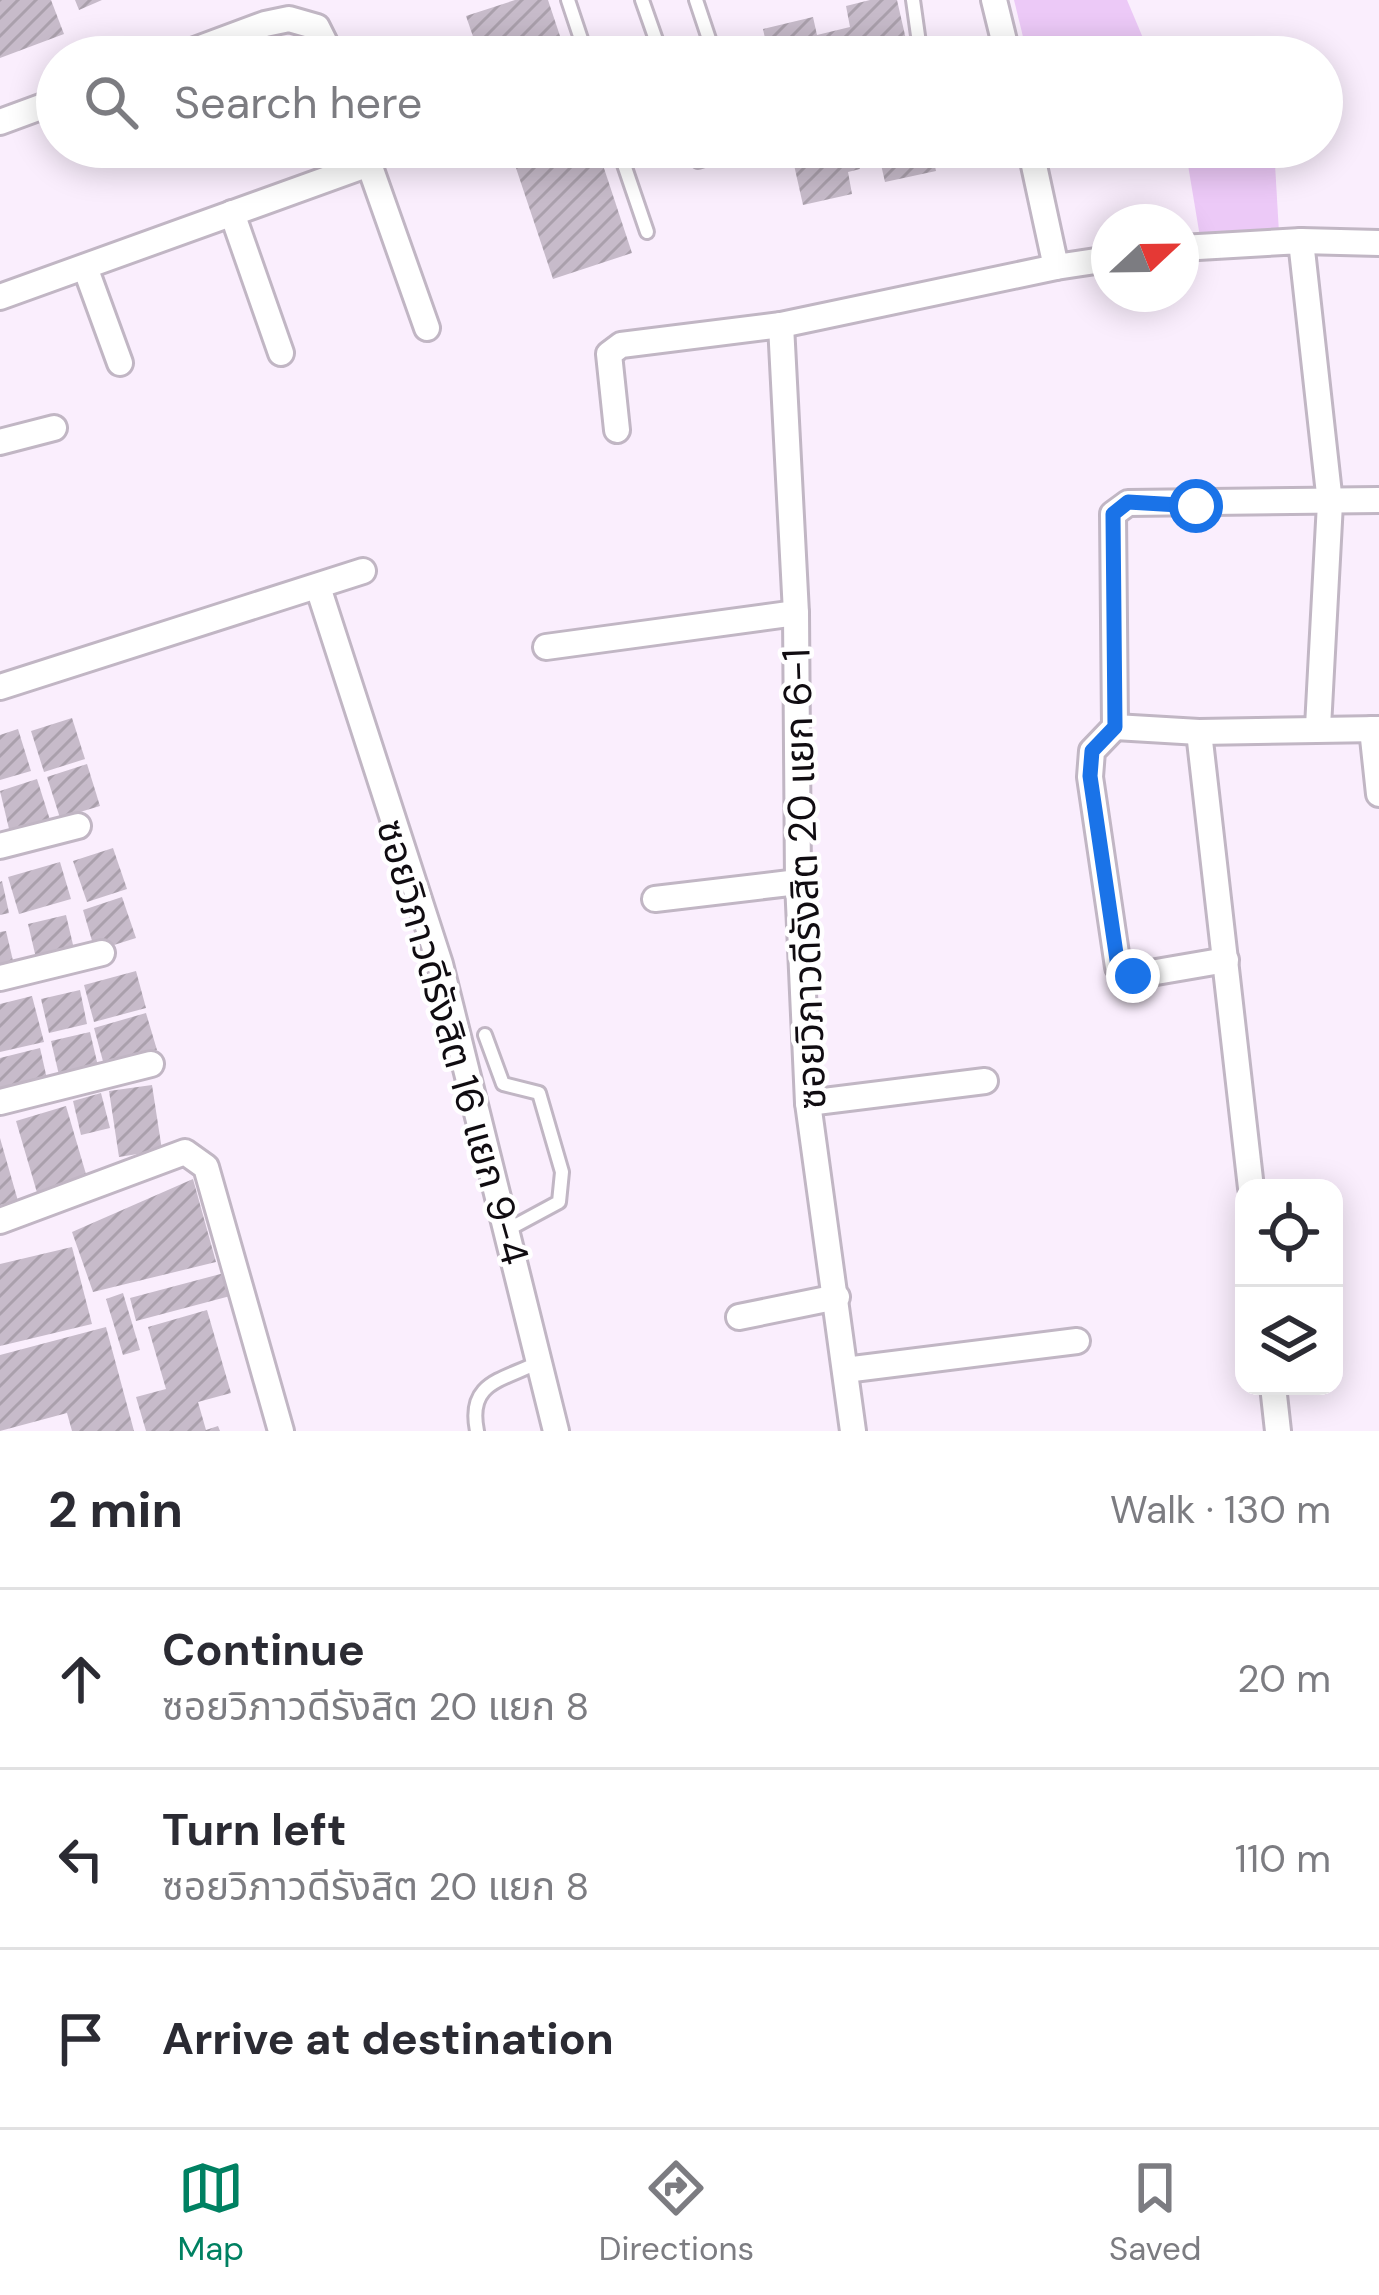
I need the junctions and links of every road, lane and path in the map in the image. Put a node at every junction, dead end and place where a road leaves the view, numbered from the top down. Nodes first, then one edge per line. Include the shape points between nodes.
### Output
1 (568, 0) edge
2 (642, 0) edge
3 (696, 0) edge
4 (913, 0) edge
5 (994, 0) edge
6 (238, 36) edge
7 (322, 36) edge
8 (580, 36) edge
9 (655, 36) edge
10 (708, 36) edge
11 (918, 36) edge
12 (1003, 36) edge
13 (36, 109) edge
14 (0, 122) edge
15 (336, 168) edge
16 (371, 168) edge
17 (625, 168) edge
18 (1035, 168) edge
19 (232, 213) junction
20 (647, 232) dead end
21 (1301, 241) junction
22 (1379, 244) edge
23 (1199, 247) edge
24 (1091, 262) edge
25 (86, 267) junction
26 (1056, 267) junction
27 (0, 297) edge
28 (781, 325) junction
29 (427, 328) dead end
30 (281, 353) dead end
31 (120, 363) dead end
32 (53, 428) dead end
33 (617, 430) dead end
34 (0, 442) edge
35 (1379, 500) edge
36 (1330, 503) junction
37 (363, 571) dead end
38 (318, 587) junction
39 (796, 613) junction
40 (546, 647) dead end
41 (0, 686) edge
42 (1115, 727) junction
43 (1318, 727) junction
44 (1376, 729) edge
45 (1199, 732) junction
46 (1379, 794) edge
47 (78, 826) dead end
48 (0, 846) edge
49 (798, 882) junction
50 (656, 899) dead end
51 (102, 953) dead end
52 (1226, 960) junction
53 (0, 978) edge
54 (485, 1035) dead end
55 (151, 1064) dead end
56 (985, 1081) dead end
57 (0, 1102) edge
58 (808, 1103) junction
59 (1250, 1179) edge
60 (0, 1221) edge
61 (507, 1230) junction
62 (837, 1297) junction
63 (740, 1317) dead end
64 (1077, 1341) dead end
65 (540, 1361) junction
66 (845, 1370) junction
67 (1274, 1395) edge
68 (281, 1431) edge
69 (477, 1431) edge
70 (556, 1431) edge
71 (853, 1431) edge
72 (1278, 1431) edge

1 - 8 lane
2 - 9 lane
3 - 10 lane
4 - 11 lane
5 - 12 street
6 - 7 street via 289,19
13 - 14 street
15 - 19 street
16 - 29 street
17 - 20 lane
18 - 26 street
19 - 25 street
19 - 30 street
21 - 22 street
21 - 23 street
21 - 36 street
24 - 26 street
25 - 27 street
25 - 31 street
26 - 28 street
28 - 33 street via 621,345 609,354
28 - 39 street, ซอยวิภาวดีรังสิต 20 แยก 6-1
32 - 34 street
35 - 36 street
36 - 42 street via 1120,506 1113,514
36 - 43 street
37 - 38 street
38 - 41 street
38 - 61 street, ซอยวิภาวดีรังสิต 16 แยก 9-4 via 440,964
39 - 40 street
39 - 49 street, ซอยวิภาวดีรังสิต 20 แยก 6-1
42 - 45 street
42 - 52 street via 1092,751 1090,776 1118,967 1133,976
43 - 44 street
43 - 45 street
44 - 46 street
45 - 52 street
47 - 48 street
49 - 50 street
49 - 58 street, ซอยวิภาวดีรังสิต 20 แยก 6-1
51 - 53 street
52 - 59 street
54 - 61 lane via 503,1084 539,1093 562,1172 559,1202
55 - 57 street
56 - 58 street
58 - 62 street, ซอยวิภาวดีรังสิต 20 แยก 6-1
60 - 68 street via 185,1152 206,1167
61 - 65 street, ซอยวิภาวดีรังสิต 16 แยก 9-4
62 - 63 street
62 - 66 street, ซอยวิภาวดีรังสิต 20 แยก 6-1
64 - 66 street
65 - 69 lane via 479,1392 472,1405
65 - 70 street, ซอยวิภาวดีรังสิต 16 แยก 9-4
66 - 71 street, ซอยวิภาวดีรังสิต 20 แยก 6-1
67 - 72 street

